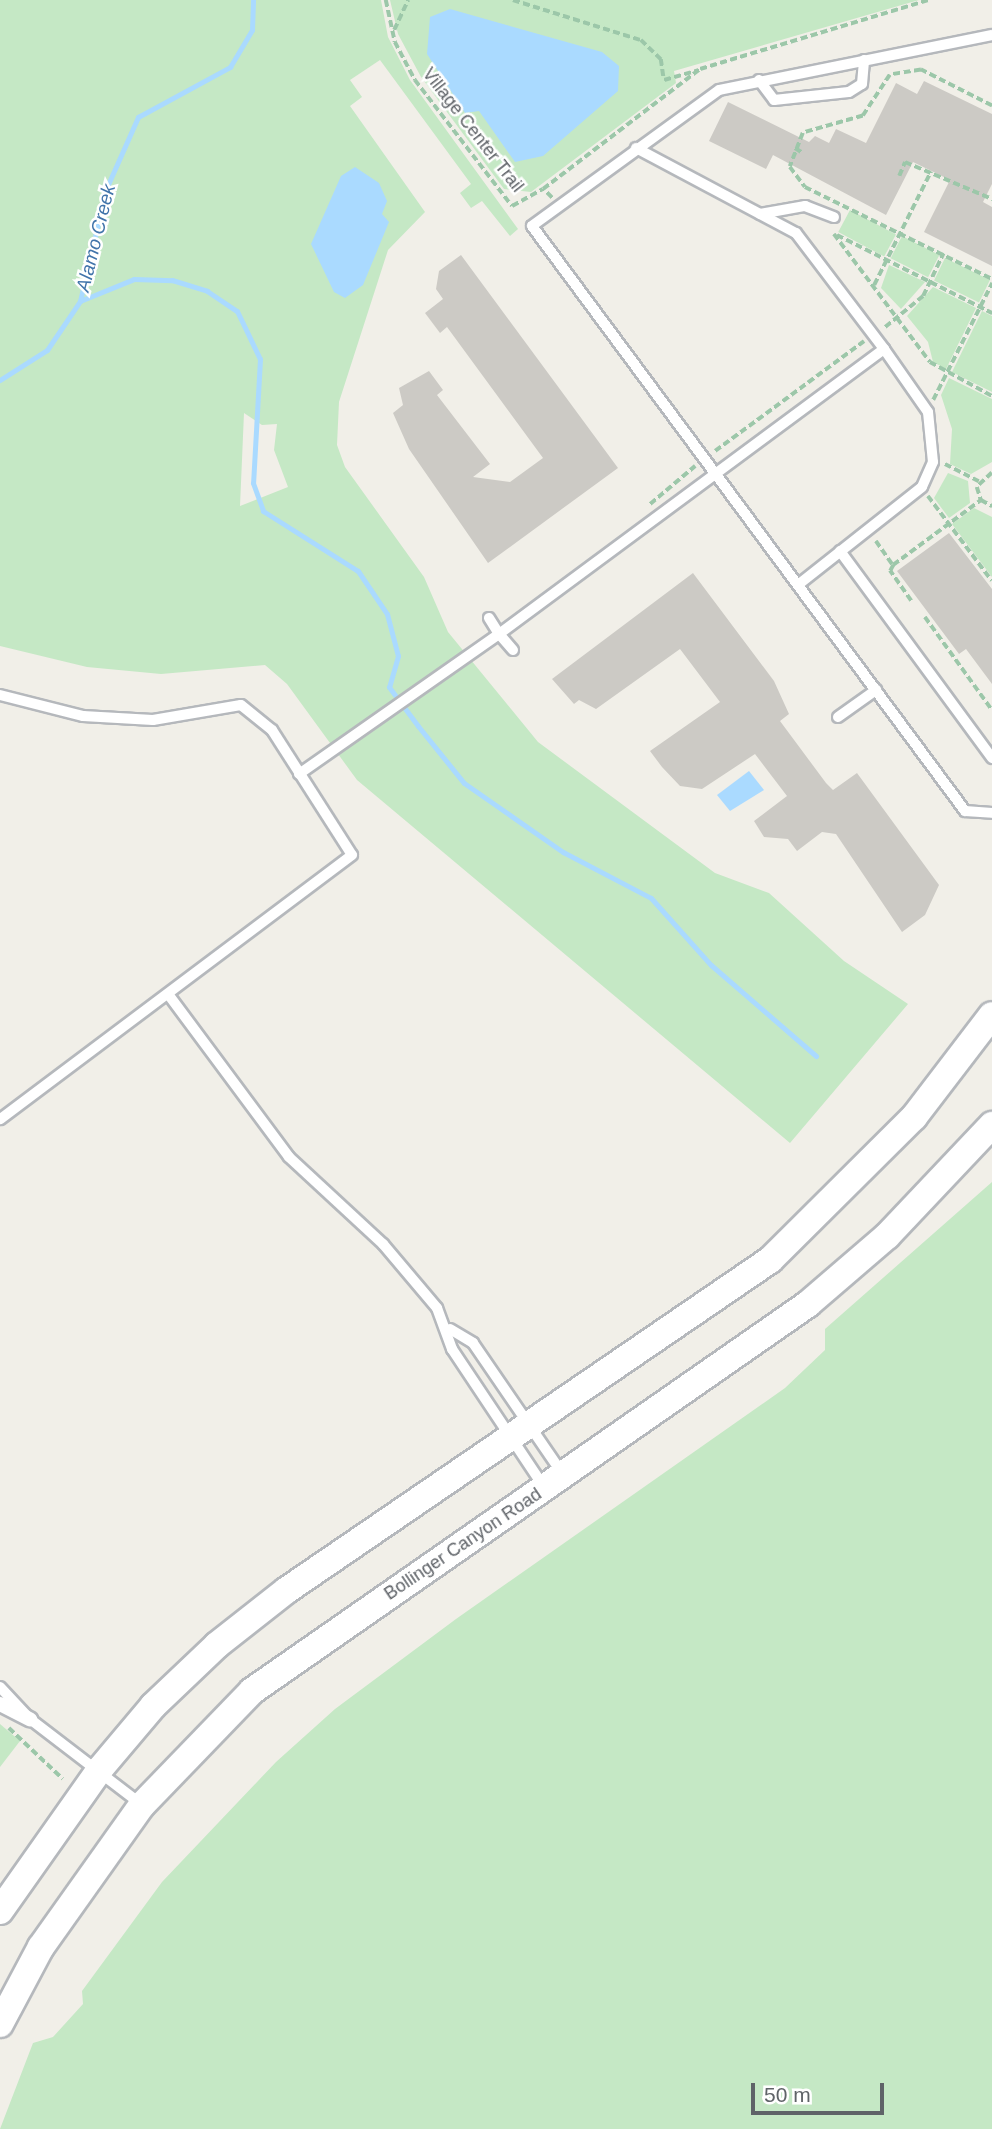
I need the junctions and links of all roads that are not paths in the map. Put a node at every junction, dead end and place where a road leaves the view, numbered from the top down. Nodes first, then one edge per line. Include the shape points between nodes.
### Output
1 (992, 35) edge
2 (864, 60) junction
3 (760, 80) junction
4 (636, 148) junction
5 (760, 214) junction
6 (834, 217) dead end
7 (884, 349) junction
8 (716, 474) junction
9 (840, 551) junction
10 (798, 585) junction
11 (489, 618) dead end
12 (499, 634) junction
13 (513, 650) dead end
14 (876, 690) junction
15 (0, 695) edge
16 (838, 717) dead end
17 (992, 758) edge
18 (299, 774) junction
19 (992, 813) edge
20 (168, 993) junction
21 (992, 1015) edge
22 (0, 1118) edge
23 (992, 1125) edge
24 (450, 1329) junction
25 (522, 1434) junction
26 (555, 1482) junction
27 (0, 1686) edge
28 (0, 1704) edge
29 (30, 1719) junction
30 (100, 1769) junction
31 (142, 1805) junction
32 (0, 1911) edge
33 (0, 2024) edge

1 - 2 lane
2 - 3 lane
2 - 3 lane via 862,84 849,92 774,100
3 - 4 lane via 719,90
4 - 5 lane
4 - 8 lane via 532,226
5 - 6 lane via 805,206
5 - 7 lane via 796,233
7 - 8 lane
7 - 9 lane via 927,410 936,439 933,458 922,487
8 - 10 lane
8 - 12 lane
9 - 10 lane
9 - 17 lane
10 - 14 lane
11 - 12 lane
12 - 13 lane
12 - 18 lane
14 - 16 lane
14 - 19 lane via 965,811
15 - 18 lane via 83,716 153,720 241,705 272,730
18 - 20 lane via 352,855
20 - 22 lane
20 - 24 lane via 289,1157 383,1244
21 - 25 main road via 914,1117 769,1260
23 - 26 main road, Bollinger Canyon Road via 887,1236 808,1304
24 - 25 lane via 452,1349
24 - 25 lane via 473,1343
25 - 26 lane
25 - 26 lane
25 - 30 main road via 361,1538 227,1637 153,1706
26 - 31 main road, Bollinger Canyon Road via 252,1691
27 - 29 lane
28 - 29 street
29 - 30 lane
30 - 31 lane
30 - 32 main road
31 - 33 main road, Bollinger Canyon Road via 41,1947

